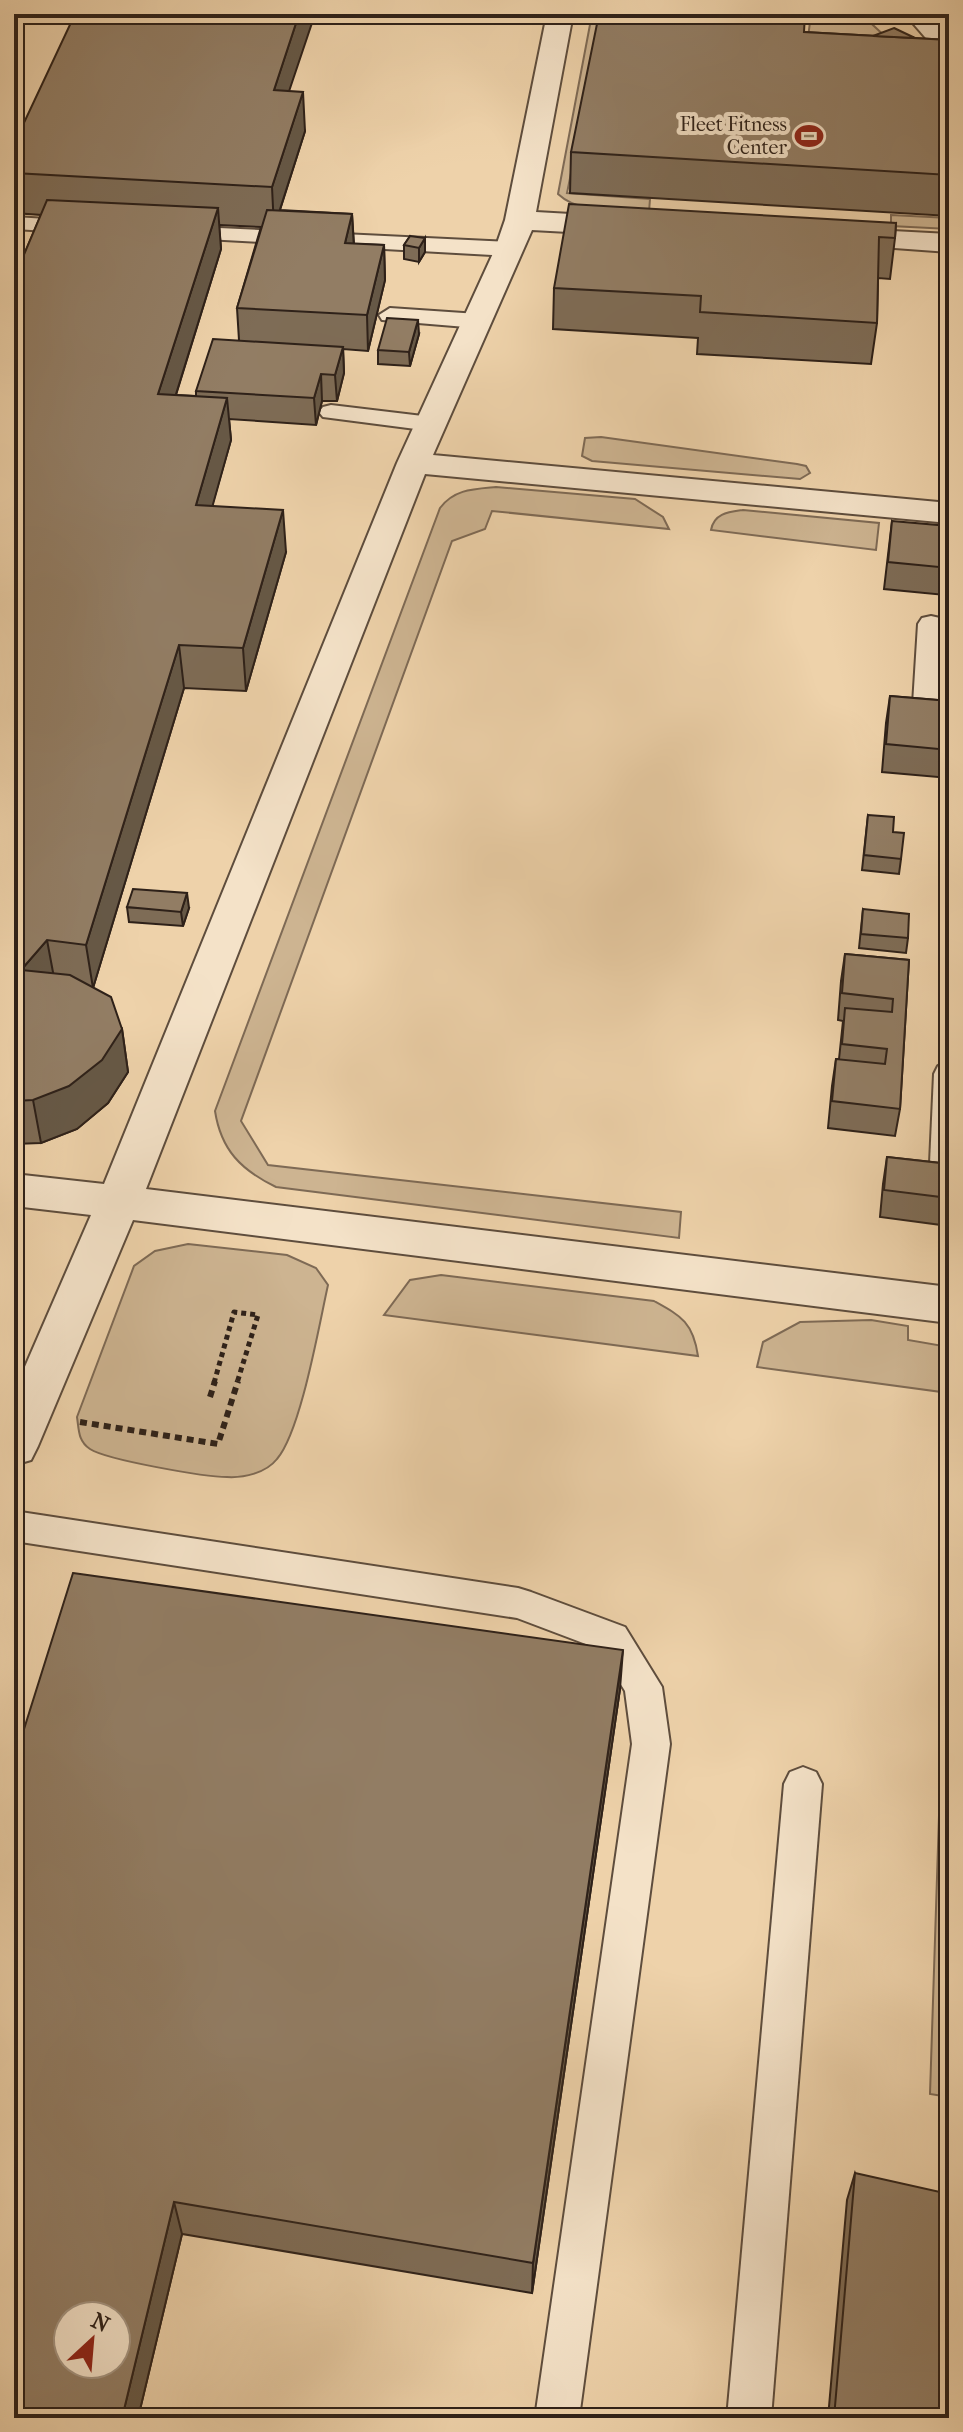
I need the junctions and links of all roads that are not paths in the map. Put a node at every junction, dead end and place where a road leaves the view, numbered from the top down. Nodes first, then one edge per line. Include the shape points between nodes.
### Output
1 (560, 14) edge
2 (918, 14) edge
3 (949, 41) edge
4 (15, 223) edge
5 (94, 227) edge
6 (655, 227) edge
7 (157, 231) edge
8 (515, 235) junction
9 (810, 236) edge
10 (949, 243) edge
11 (390, 315) edge
12 (478, 321) junction
13 (331, 412) dead end
14 (431, 424) junction
15 (413, 463) junction
16 (949, 513) edge
17 (931, 624) dead end
18 (949, 707) edge
19 (949, 1074) edge
20 (946, 1163) edge
21 (14, 1190) edge
22 (119, 1201) junction
23 (949, 1305) edge
24 (14, 1446) edge
25 (14, 1526) edge
26 (803, 1784) dead end
27 (557, 2418) edge
28 (749, 2418) edge

1 - 8 street
2 - 3 street
4 - 5 lane
6 - 8 street
7 - 8 lane
8 - 12 street
9 - 10 street
11 - 12 lane
12 - 14 street
13 - 14 lane
14 - 15 street
15 - 16 street
15 - 22 street
17 - 18 lane via 926,704
19 - 20 lane
21 - 22 street
22 - 23 street
22 - 24 street
25 - 27 lane via 518,1603 612,1638 643,1687 651,1744
26 - 28 lane

